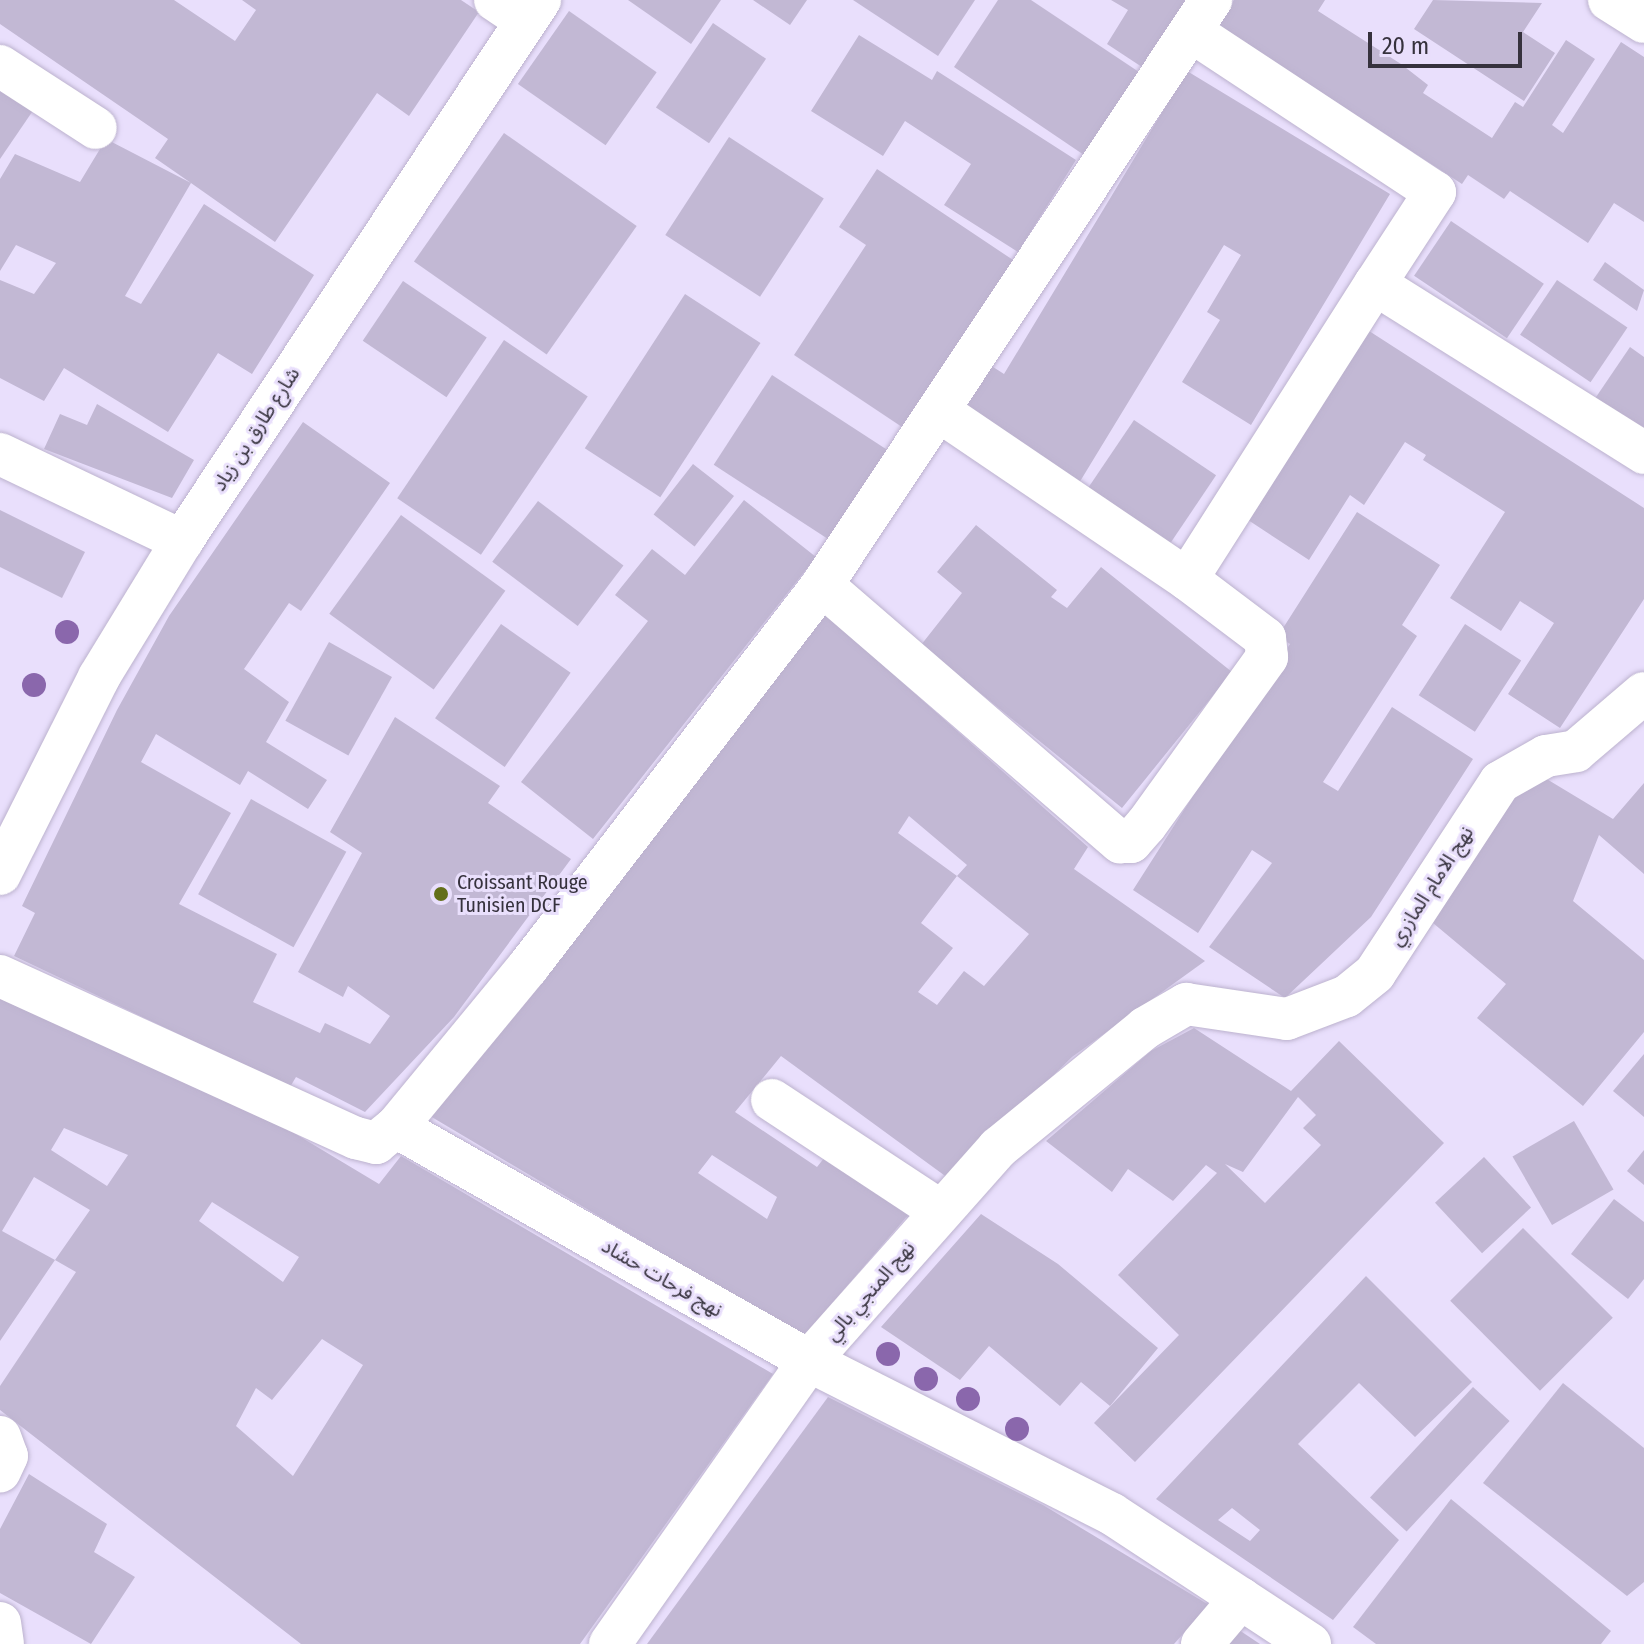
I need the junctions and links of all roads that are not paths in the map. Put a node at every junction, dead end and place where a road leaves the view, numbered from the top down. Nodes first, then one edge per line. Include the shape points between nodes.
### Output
1 (1609, 0) edge
2 (520, 7) edge
3 (1202, 16) edge
4 (1644, 22) edge
5 (0, 66) edge
6 (96, 128) dead end
7 (1375, 284) junction
8 (940, 412) junction
9 (1644, 453) edge
10 (0, 454) edge
11 (182, 541) junction
12 (1187, 579) junction
13 (822, 585) junction
14 (1644, 693) edge
15 (0, 874) edge
16 (0, 976) edge
17 (1194, 1001) joint
18 (772, 1100) dead end
19 (396, 1127) junction
20 (939, 1210) junction
21 (809, 1361) junction
22 (0, 1437) edge
23 (0, 1471) edge
24 (1241, 1598) junction
25 (0, 1623) edge
26 (3, 1644) edge
27 (610, 1644) edge
28 (1202, 1644) edge
29 (1310, 1644) edge

1 - 4 street
2 - 11 street, شارع طارق بن زياد
3 - 7 street via 1435,192
3 - 8 street
5 - 6 street
7 - 9 street
7 - 12 street
8 - 12 street
8 - 13 street
10 - 11 street
11 - 15 street, شارع طارق بن زياد via 99,677
12 - 13 street via 1265,638 1269,653 1151,819 1127,842 1109,834
13 - 19 street via 528,967
14 - 17 street, نهج الامام المازري via 1576,751 1546,756 1500,782 1375,973 1347,996 1287,1019
16 - 19 street via 356,1138 376,1143
17 - 20 street, نهج المنجي بالي via 1145,1028 998,1148
18 - 20 street
19 - 21 street, نهج فرحات حشاد
20 - 21 street, نهج المنجي بالي
21 - 24 street, نهج فرحات حشاد via 1112,1514
21 - 27 street, نهج المنجي بالي
22 - 23 street via 7,1456
24 - 28 street
24 - 29 street, نهج فرحات حشاد
25 - 26 street

